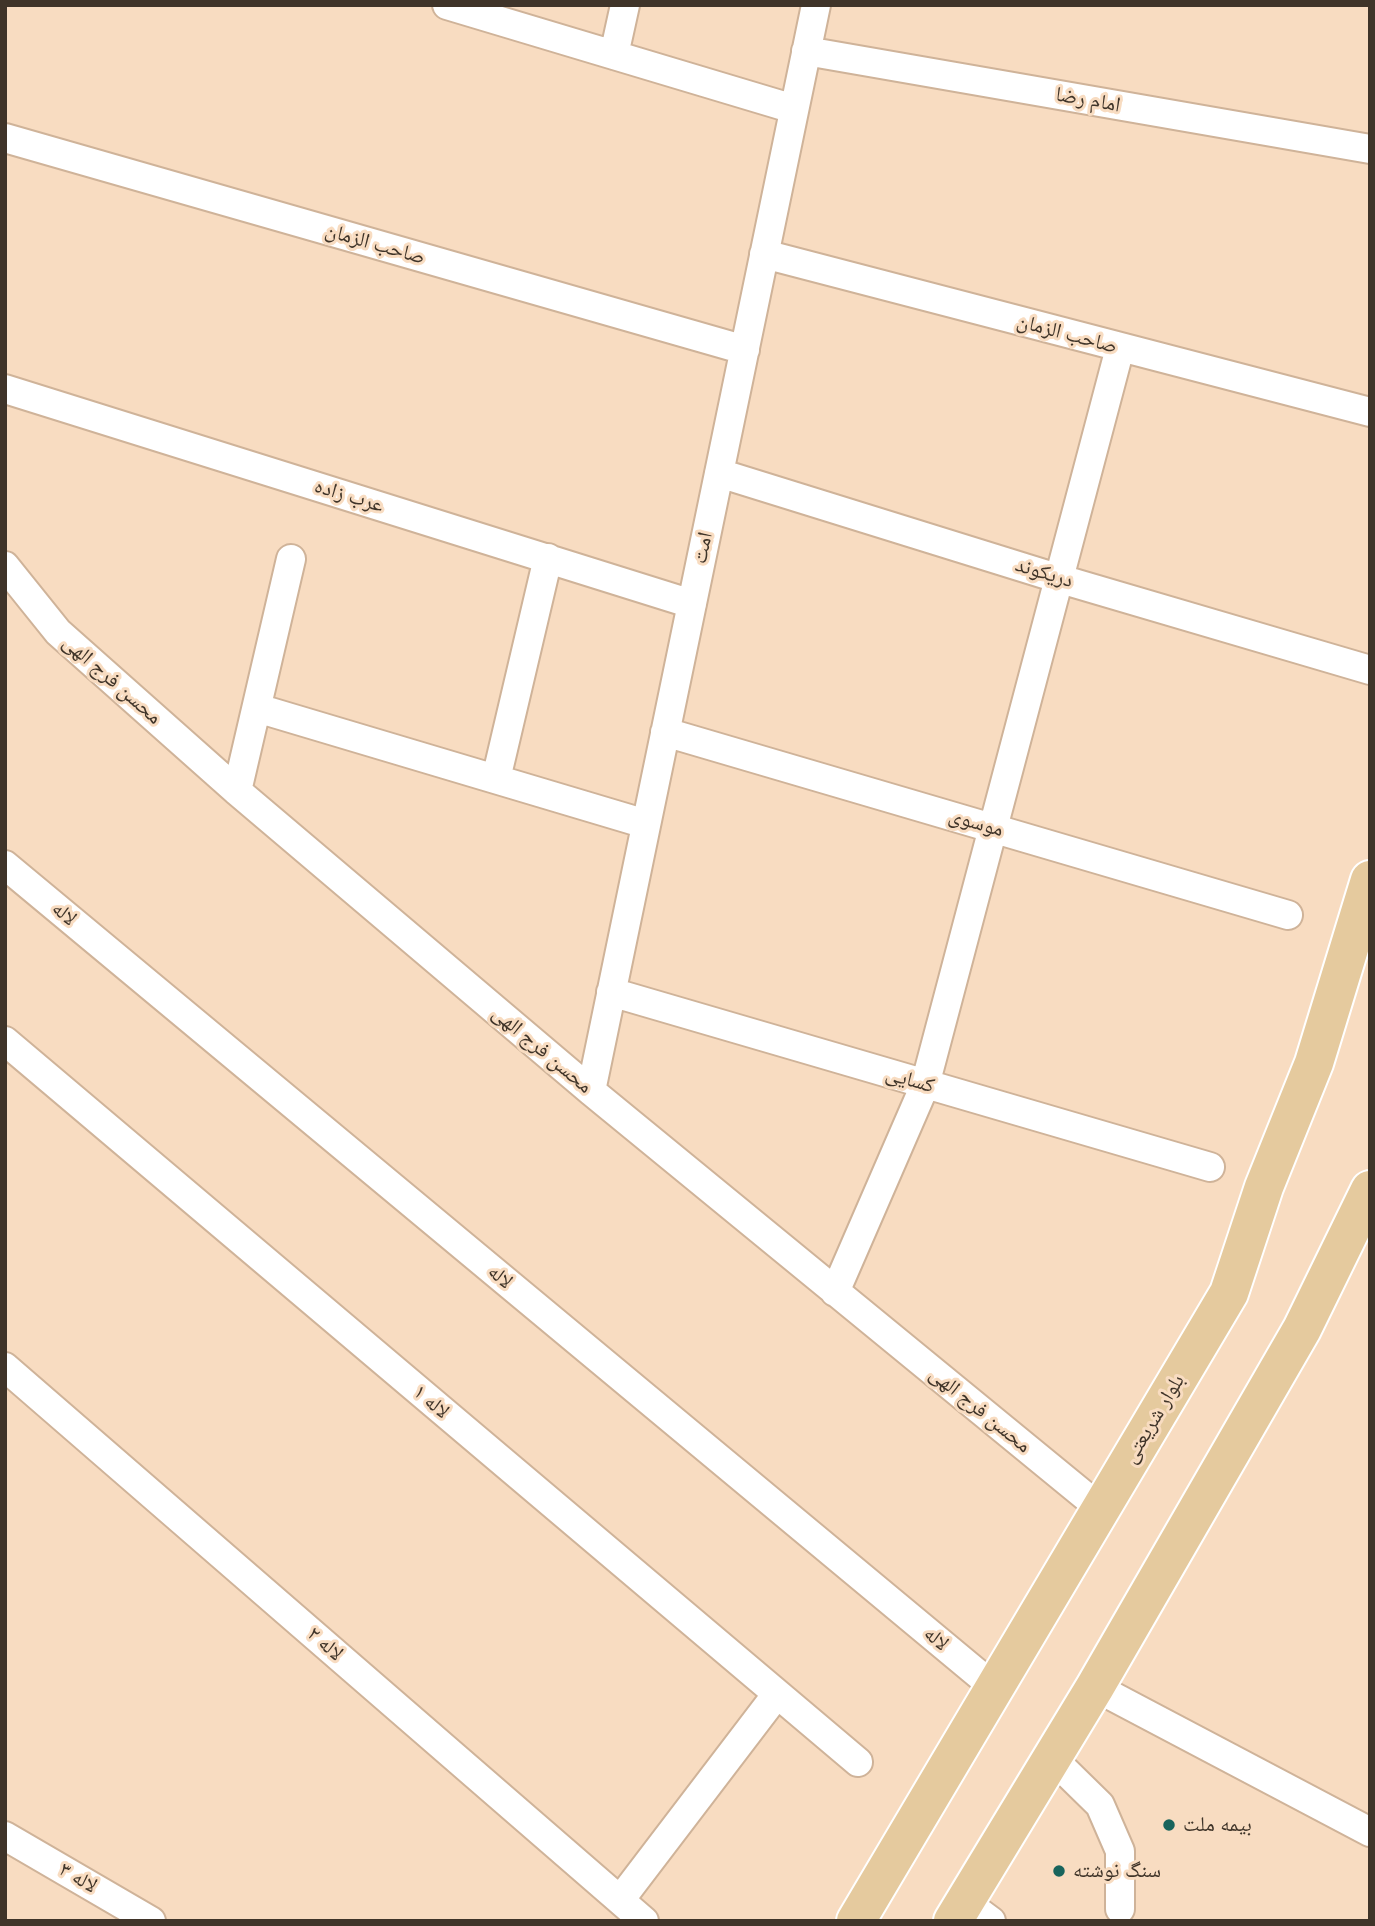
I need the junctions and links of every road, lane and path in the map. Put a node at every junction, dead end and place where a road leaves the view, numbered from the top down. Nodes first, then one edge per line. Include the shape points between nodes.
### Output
1 (447, 5) edge
2 (625, 5) edge
3 (816, 5) edge
4 (806, 51) junction
5 (614, 55) junction
6 (794, 109) junction
7 (5, 138) edge
8 (1370, 149) edge
9 (764, 254) junction
10 (1119, 348) junction
11 (744, 350) junction
12 (5, 388) edge
13 (1370, 412) edge
14 (719, 473) junction
15 (548, 558) junction
16 (291, 559) dead end
17 (5, 566) edge
18 (1057, 578) junction
19 (692, 604) junction
20 (1370, 670) edge
21 (257, 708) junction
22 (665, 732) junction
23 (496, 779) junction
24 (237, 791) junction
25 (646, 824) junction
26 (993, 828) junction
27 (5, 865) edge
28 (1370, 880) edge
29 (1287, 915) dead end
30 (611, 992) junction
31 (5, 1041) edge
32 (925, 1085) junction
33 (591, 1091) junction
34 (1210, 1167) dead end
35 (1370, 1190) edge
36 (835, 1292) junction
37 (5, 1367) edge
38 (1101, 1509) junction
39 (1095, 1687) junction
40 (995, 1688) junction
41 (776, 1694) junction
42 (1051, 1757) junction
43 (858, 1762) dead end
44 (1370, 1832) edge
45 (5, 1836) edge
46 (620, 1900) junction
47 (969, 1914) edge
48 (1120, 1917) edge
49 (151, 1921) edge
50 (644, 1921) edge
51 (856, 1921) edge

1 - 5 street
2 - 5 street
3 - 4 street, امت
4 - 6 street, امت
4 - 8 street, امام رضا
5 - 6 street
6 - 9 street, امت
7 - 11 street, صاحب الزمان
9 - 10 street, صاحب الزمان
9 - 11 street, امت
10 - 13 street, صاحب الزمان
10 - 18 street
11 - 14 street, امت
12 - 15 street, عرب زاده
14 - 18 street, دریکوند
14 - 19 street, امت
15 - 19 street, عرب زاده
15 - 23 street
16 - 21 street
17 - 24 street, محسن فرج الهی via 58,632
18 - 20 street, دریکوند
18 - 26 street
19 - 22 street, امت
21 - 23 street
21 - 24 street
22 - 25 street, امت
22 - 26 street, موسوی
23 - 25 street
24 - 33 street, محسن فرج الهی
25 - 30 street, امت
26 - 29 street, موسوی
26 - 32 street
27 - 40 street, لاله
28 - 38 main road, بلوار شریعتی via 1314,1063 1264,1187 1229,1293
30 - 32 street, کسایی
30 - 33 street, امت
31 - 41 street, لاله ۱
32 - 34 street, کسایی
32 - 36 street
33 - 36 street, محسن فرج الهی
35 - 39 main road via 1302,1329
36 - 38 street, محسن فرج الهی
37 - 46 street, لاله ۲
38 - 40 main road, بلوار شریعتی
39 - 42 main road
39 - 44 street
40 - 51 main road, بلوار شریعتی
41 - 43 street, لاله ۱
41 - 46 street
42 - 47 main road
42 - 48 street via 1100,1805 1120,1851
45 - 49 street, لاله ۳
46 - 50 street, لاله ۲

